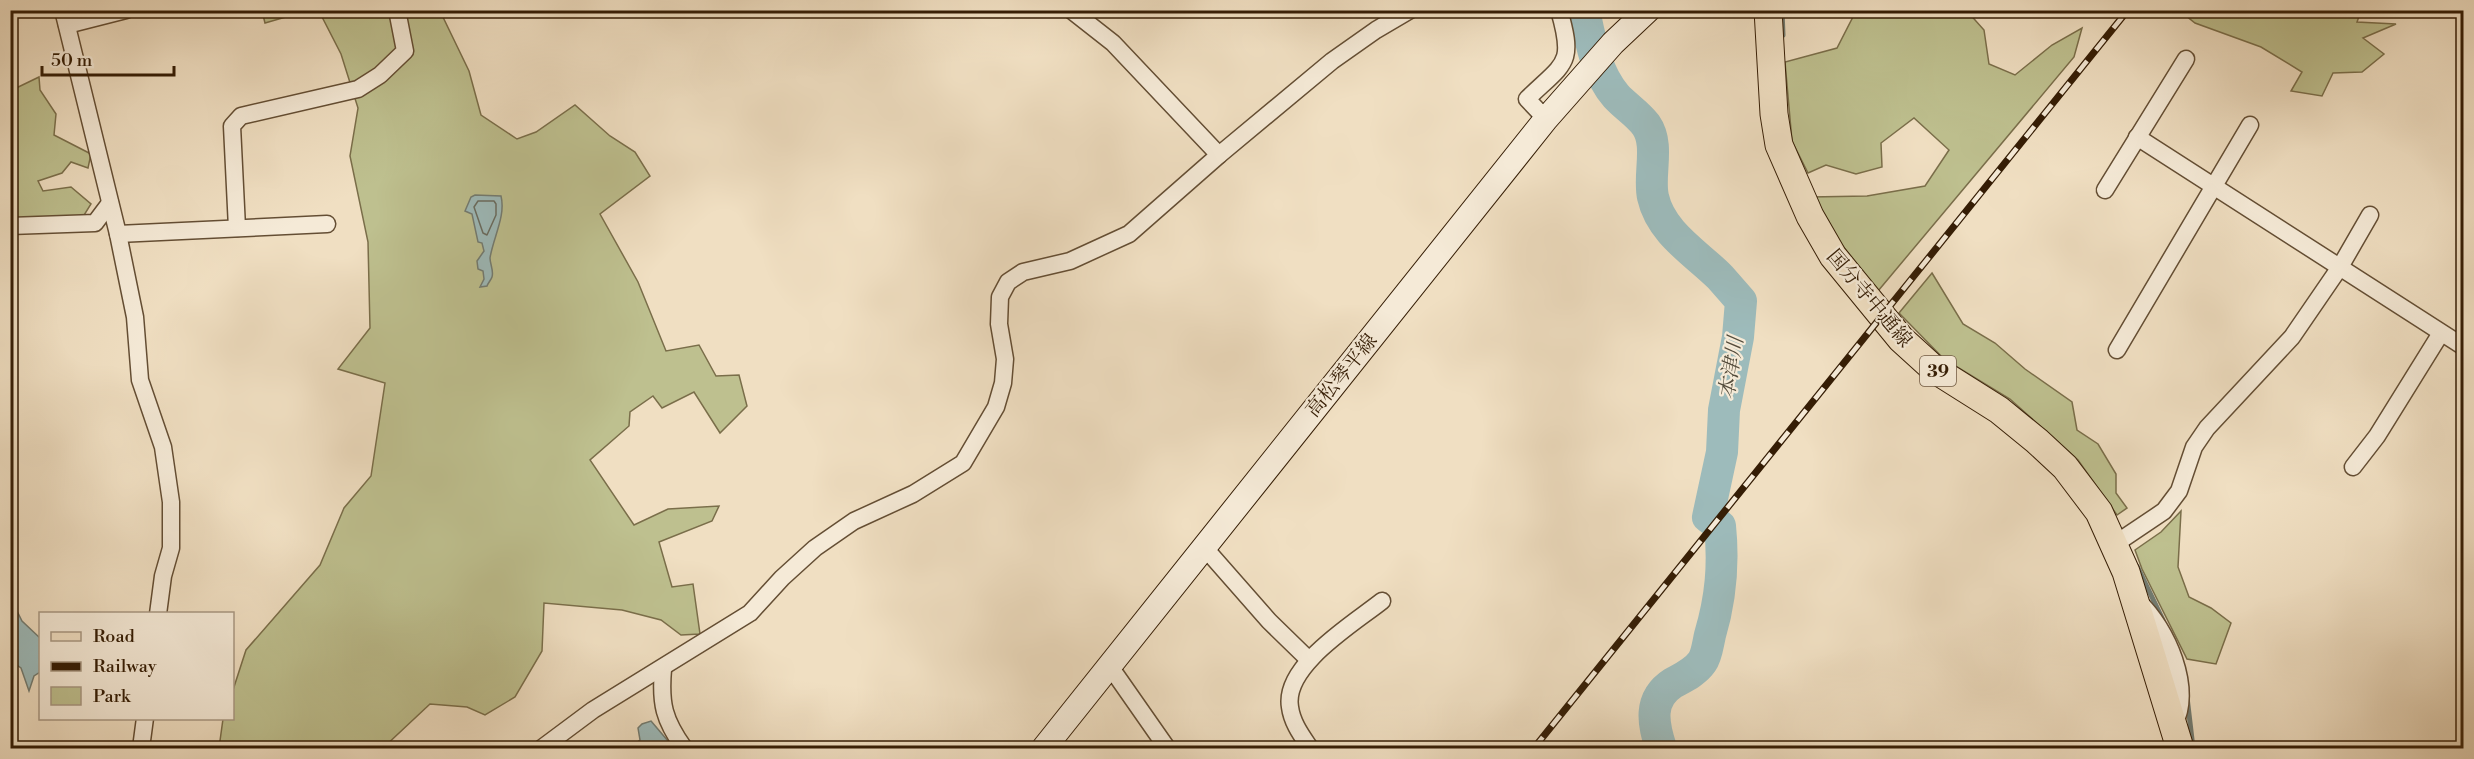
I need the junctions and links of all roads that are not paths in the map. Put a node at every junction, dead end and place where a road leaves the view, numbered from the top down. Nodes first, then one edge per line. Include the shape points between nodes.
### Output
1 (126, 10) edge
2 (397, 10) edge
3 (1071, 10) edge
4 (1410, 10) edge
5 (1559, 10) edge
6 (1648, 10) edge
7 (1768, 10) edge
8 (65, 18) edge
9 (2186, 59) dead end
10 (1546, 119) junction
11 (2250, 125) dead end
12 (2137, 137) junction
13 (1219, 155) junction
14 (2214, 186) junction
15 (2105, 190) dead end
16 (110, 203) junction
17 (2370, 215) dead end
18 (327, 224) dead end
19 (10, 226) edge
20 (237, 228) junction
21 (118, 234) junction
22 (2340, 267) junction
23 (2441, 333) junction
24 (2463, 347) edge
25 (2117, 350) dead end
26 (2353, 467) dead end
27 (2115, 544) junction
28 (1204, 547) junction
29 (1382, 601) dead end
30 (158, 612) edge
31 (1308, 659) junction
32 (1109, 665) junction
33 (663, 669) junction
34 (145, 720) edge
35 (2176, 738) edge
36 (141, 748) edge
37 (542, 748) edge
38 (684, 748) edge
39 (1044, 748) edge
40 (1167, 748) edge
41 (1310, 748) edge

1 - 8 street
2 - 20 street via 405,51 380,75 358,89 241,116 232,126
3 - 13 street via 1113,43
4 - 13 street via 1332,61
5 - 10 street via 1568,41 1567,54 1561,66 1527,99
6 - 10 main road, 高松琴平線 via 1580,78
7 - 27 main road, 国分寺中通線 / 39 via 1779,144 1805,206 1833,256 1901,339 1934,369 1999,410 2065,467 2099,512
8 - 16 street
9 - 12 street
10 - 28 main road, 高松琴平線
11 - 14 street
12 - 14 street
12 - 15 street
13 - 33 street via 1129,234 1070,261 1023,272 1008,282 1000,297 1003,383 996,407 963,463 913,494 854,521 815,548 750,614
14 - 22 street
14 - 25 street
16 - 19 street via 95,223
16 - 21 street
17 - 22 street
18 - 20 street
20 - 21 street
21 - 30 street via 135,317 140,380 163,447 171,502 171,548
22 - 23 street
22 - 27 street via 2292,337 2207,428 2194,447 2179,491 2164,511
23 - 24 street
23 - 26 street via 2377,436
27 - 35 main road, 国分寺中通線 / 39
28 - 31 street
28 - 32 main road, 高松琴平線
29 - 31 street
31 - 41 street via 1289,690 1289,707
32 - 39 main road, 高松琴平線
32 - 40 street
33 - 37 street via 593,710
33 - 38 street via 663,713
34 - 36 street

